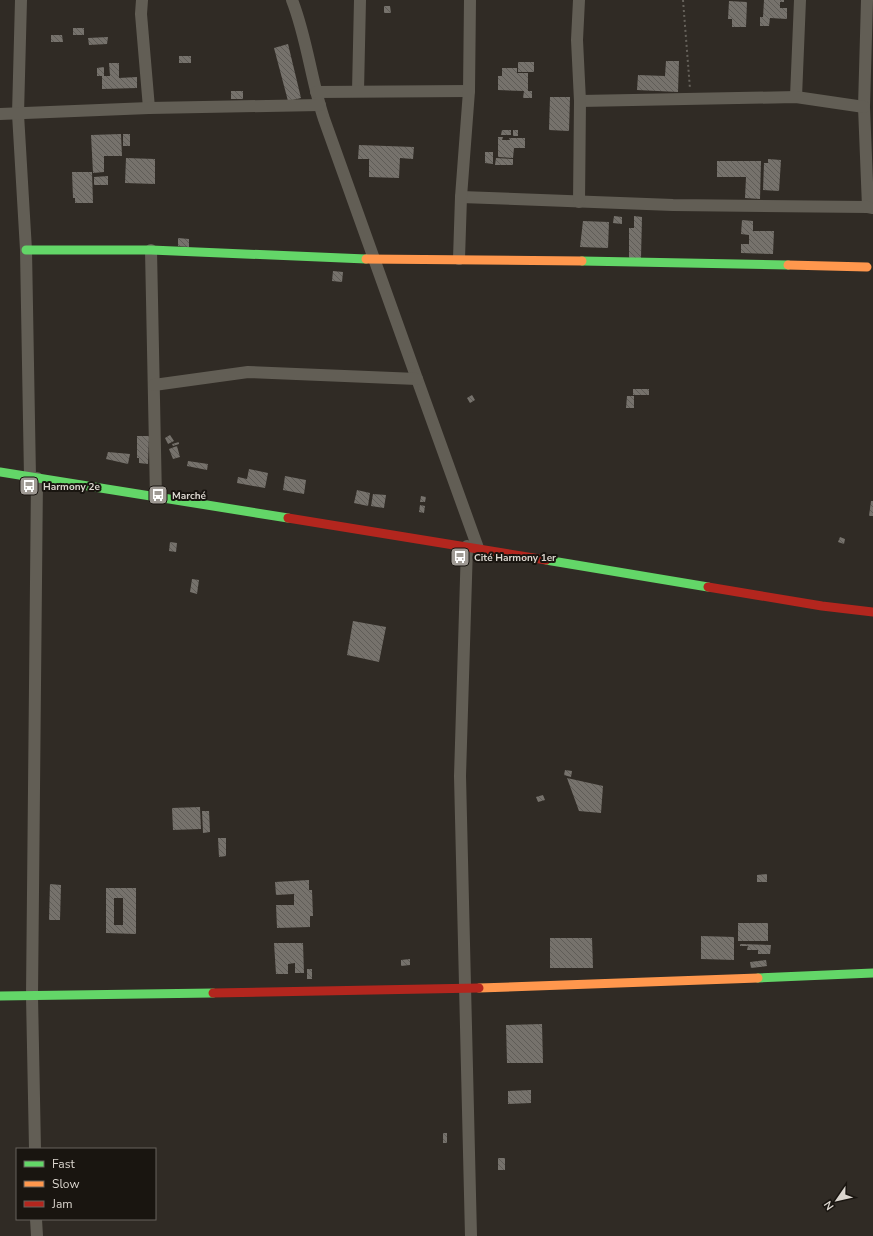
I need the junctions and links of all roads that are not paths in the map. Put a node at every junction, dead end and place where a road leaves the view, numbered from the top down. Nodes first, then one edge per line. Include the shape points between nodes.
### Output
1 (21, 0) edge
2 (142, 0) edge
3 (292, 0) edge
4 (360, 0) edge
5 (470, 0) edge
6 (579, 0) edge
7 (800, 0) edge
8 (867, 0) edge
9 (358, 91) junction
10 (469, 91) junction
11 (316, 92) junction
12 (796, 97) junction
13 (580, 101) junction
14 (320, 105) junction
15 (864, 107) junction
16 (149, 108) junction
17 (0, 114) edge
18 (18, 114) junction
19 (461, 197) junction
20 (578, 202) junction
21 (870, 208) edge
22 (26, 250) junction
23 (151, 250) junction
24 (373, 259) junction
25 (459, 259) junction
26 (867, 267) dead end
27 (417, 379) junction
28 (154, 385) junction
29 (0, 472) edge
30 (34, 477) junction
31 (156, 498) junction
32 (472, 547) junction
33 (873, 612) edge
34 (873, 973) edge
35 (465, 989) junction
36 (0, 996) edge
37 (32, 996) junction
38 (35, 1148) edge
39 (36, 1220) edge
40 (37, 1236) edge
41 (471, 1236) edge

1 - 18 street
2 - 16 street
3 - 11 street via 303,33
4 - 9 street
5 - 10 street
6 - 13 street
7 - 12 street
8 - 15 street
9 - 10 street
9 - 11 street
10 - 19 street
11 - 14 street
12 - 13 street
12 - 15 street
13 - 20 street
14 - 16 street
14 - 24 street
15 - 21 street
16 - 18 street
17 - 18 street
18 - 22 street
19 - 20 street
19 - 25 street
20 - 21 street
22 - 23 street
22 - 30 street
23 - 24 street
23 - 28 street
24 - 25 street
24 - 27 street
25 - 26 street
27 - 28 street via 248,372
27 - 32 street
28 - 31 street
29 - 30 street
30 - 31 street
30 - 37 street
31 - 32 street
32 - 33 street via 814,605
32 - 35 street via 460,776
34 - 35 street
35 - 37 street
35 - 41 street
36 - 37 street
37 - 38 street
39 - 40 street

